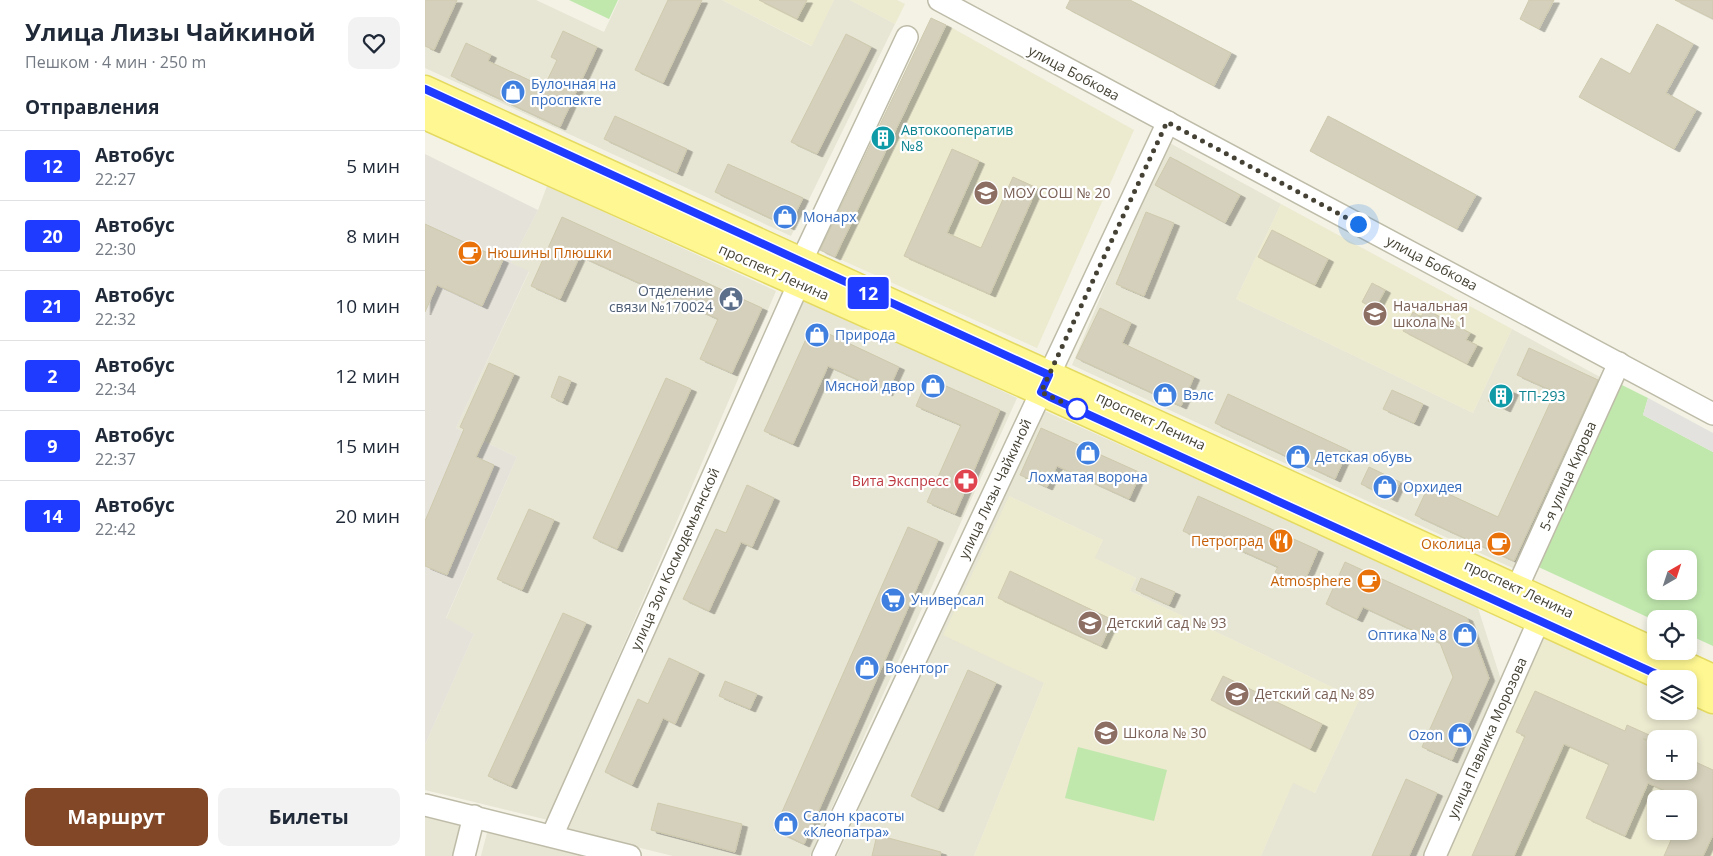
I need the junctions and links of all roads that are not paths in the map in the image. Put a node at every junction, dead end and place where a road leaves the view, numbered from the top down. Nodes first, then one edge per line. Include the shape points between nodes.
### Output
1 (939, 0) edge
2 (907, 37) dead end
3 (425, 89) edge
4 (425, 116) edge
5 (1167, 122) junction
6 (806, 272) junction
7 (1619, 363) junction
8 (1045, 384) junction
9 (1713, 414) edge
10 (1517, 588) junction
11 (1493, 600) junction
12 (1548, 614) junction
13 (1651, 670) edge
14 (1713, 678) edge
15 (1697, 693) edge
16 (1713, 700) edge
17 (425, 805) edge
18 (474, 816) junction
19 (552, 836) junction
20 (464, 856) edge
21 (631, 856) edge
22 (823, 856) edge
23 (1435, 856) edge

1 - 5 street, улица Бобкова
2 - 6 street, улица Зои Космодемьянской
3 - 6 main road, проспект Ленина
4 - 6 main road, проспект Ленина
5 - 7 street, улица Бобкова
5 - 8 street, улица Лизы Чайкиной
6 - 8 main road, проспект Ленина
6 - 19 street, улица Зои Космодемьянской
7 - 9 street, улица Бобкова
7 - 10 street, 5-я улица Кирова
8 - 10 main road, проспект Ленина
8 - 11 main road, проспект Ленина
8 - 22 street, улица Лизы Чайкиной
10 - 11 main road via 1509,597
10 - 12 main road, проспект Ленина
11 - 12 main road, проспект Ленина
12 - 13 main road, проспект Ленина
12 - 14 main road, проспект Ленина
12 - 23 street, улица Павлика Морозова
15 - 16 main road
17 - 18 street
18 - 19 street
18 - 20 street
19 - 21 street

